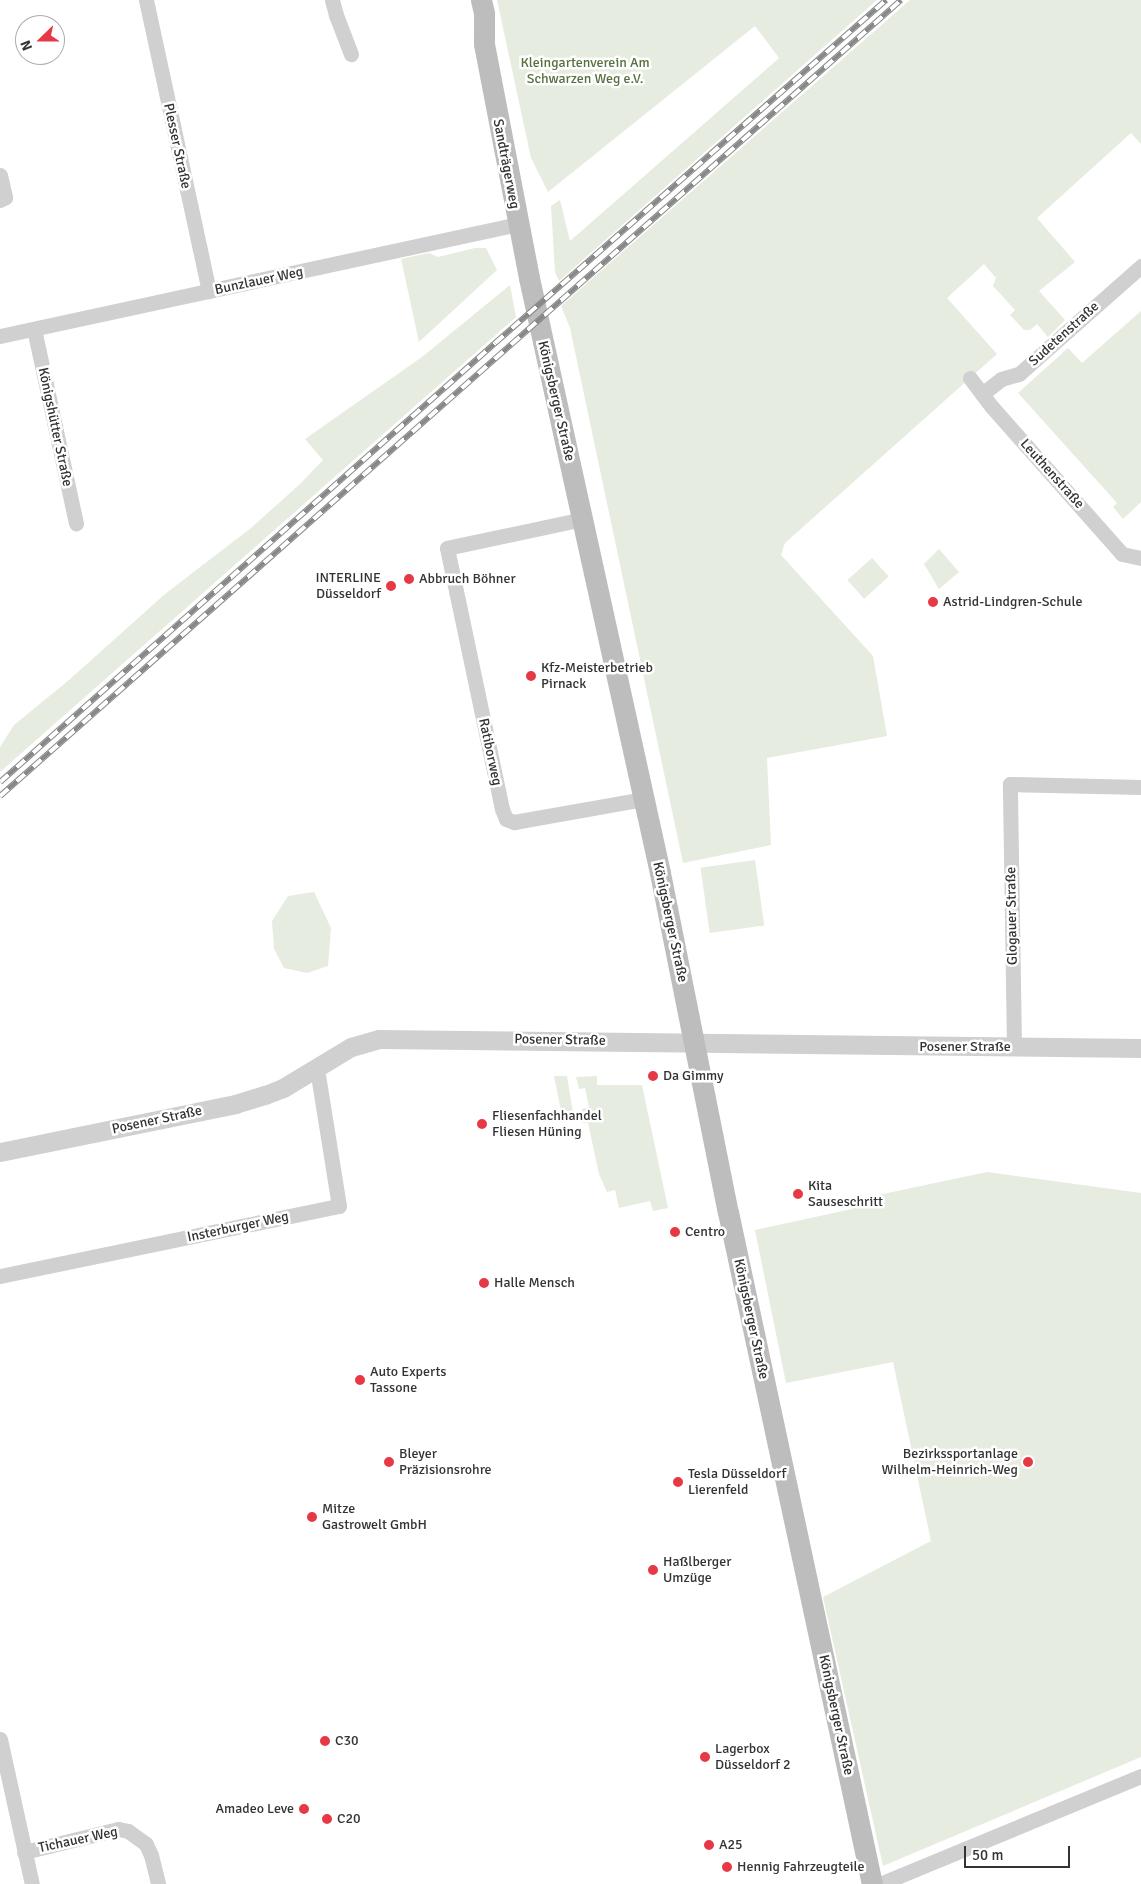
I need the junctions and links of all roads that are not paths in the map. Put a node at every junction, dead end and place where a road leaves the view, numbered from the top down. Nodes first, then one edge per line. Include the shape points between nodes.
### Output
1 (146, 0) edge
2 (332, 0) edge
3 (468, 0) edge
4 (481, 0) edge
5 (484, 44) junction
6 (351, 54) dead end
7 (0, 175) edge
8 (0, 200) edge
9 (518, 224) junction
10 (1141, 266) edge
11 (530, 283) joint
12 (209, 291) junction
13 (34, 329) junction
14 (0, 336) edge
15 (970, 378) dead end
16 (982, 394) junction
17 (583, 519) junction
18 (76, 524) dead end
19 (1141, 558) edge
20 (1141, 787) edge
21 (643, 799) junction
22 (693, 1043) junction
23 (1014, 1048) junction
24 (1141, 1048) edge
25 (317, 1068) junction
26 (0, 1152) edge
27 (0, 1276) edge
28 (0, 1740) edge
29 (1141, 1776) edge
30 (24, 1852) junction
31 (32, 1884) edge
32 (158, 1884) edge
33 (872, 1884) edge
34 (880, 1884) edge

1 - 12 street, Plesser Straße
2 - 6 street
3 - 5 main road, Sandträgerweg
4 - 5 main road, Sandträgerweg
5 - 9 main road, Sandträgerweg
7 - 8 street via 5,196
9 - 11 main road, Sandträgerweg
9 - 12 street, Bunzlauer Weg
10 - 16 street, Sudetenstraße via 1019,374 1001,379
11 - 17 main road, Königsberger Straße
12 - 13 street, Bunzlauer Weg
13 - 14 street, Bunzlauer Weg
13 - 18 street, Königshütter Straße
15 - 16 street, Leuthenstraße
16 - 19 street, Leuthenstraße via 1122,554
17 - 21 main road, Königsberger Straße
17 - 21 street, Ratiborweg via 446,548 506,818 514,822
20 - 23 street, Glogauer Straße via 1010,784
21 - 22 main road, Königsberger Straße
22 - 23 street, Posener Straße
22 - 25 street, Posener Straße via 379,1039 351,1047
22 - 33 main road, Königsberger Straße
23 - 24 street, Posener Straße
25 - 26 street, Posener Straße via 283,1088 235,1104
25 - 27 street, Insterburger Weg via 339,1206
28 - 30 street, Tichauer Weg
29 - 34 street
30 - 31 street, Tichauer Weg
30 - 32 street, Tichauer Weg via 118,1829 128,1831 146,1844 152,1855

